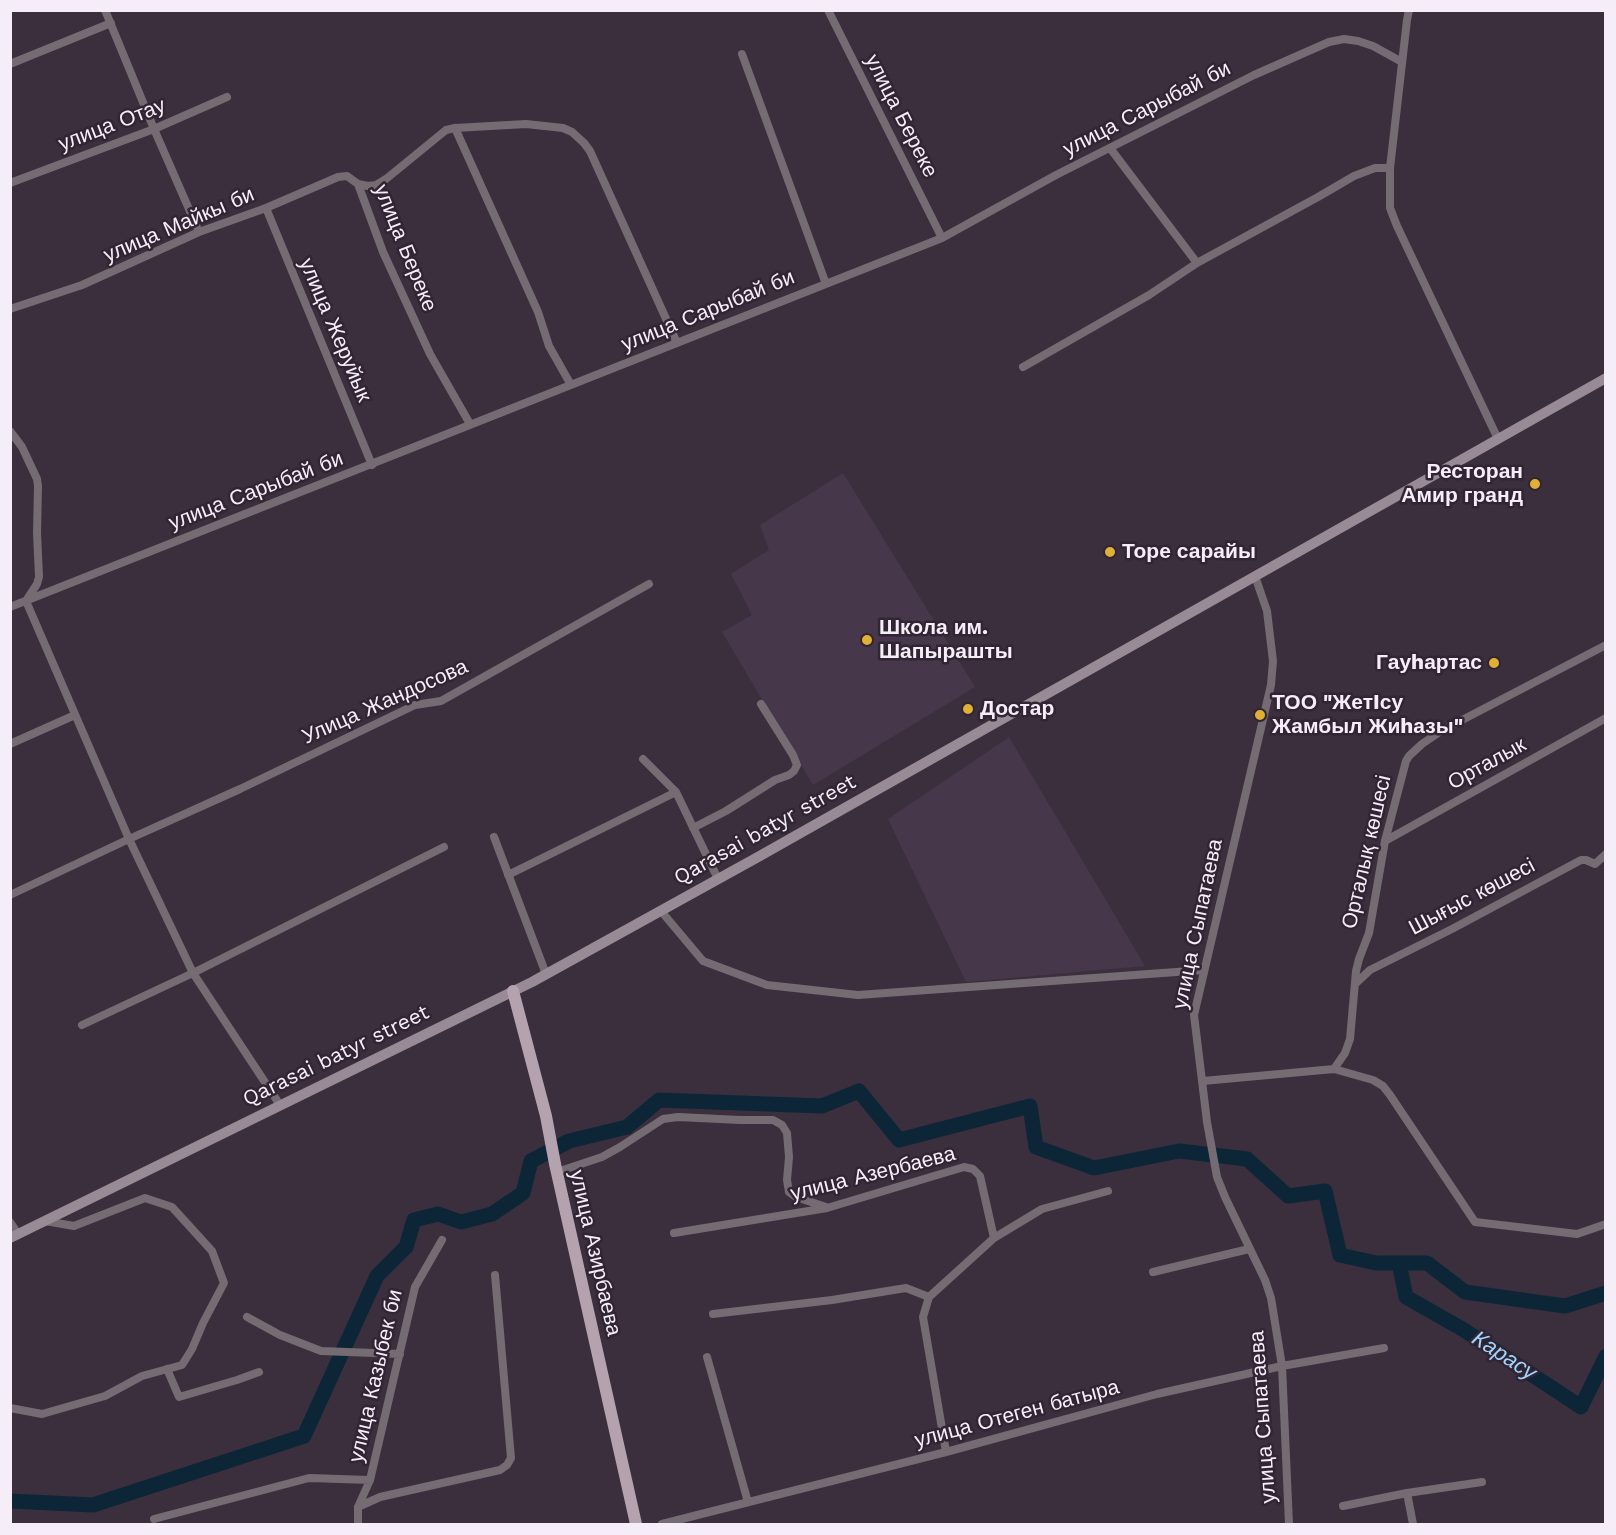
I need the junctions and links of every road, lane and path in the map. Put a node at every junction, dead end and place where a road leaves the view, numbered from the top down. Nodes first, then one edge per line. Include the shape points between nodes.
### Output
1 (105, 10) edge
2 (828, 10) edge
3 (1409, 10) edge
4 (111, 23) junction
5 (742, 54) dead end
6 (1402, 62) junction
7 (10, 64) edge
8 (226, 97) dead end
9 (455, 128) junction
10 (154, 129) junction
11 (1110, 148) junction
12 (1390, 168) junction
13 (10, 183) edge
14 (358, 184) junction
15 (266, 208) junction
16 (199, 232) junction
17 (942, 238) junction
18 (1197, 263) junction
19 (826, 284) junction
20 (10, 309) edge
21 (677, 343) junction
22 (1023, 367) dead end
23 (1605, 378) edge
24 (571, 385) junction
25 (471, 424) junction
26 (10, 431) edge
27 (1498, 439) junction
28 (372, 465) junction
29 (1255, 576) junction
30 (649, 584) dead end
31 (26, 601) junction
32 (10, 608) edge
33 (1605, 645) edge
34 (761, 704) dead end
35 (75, 715) junction
36 (1605, 718) edge
37 (10, 744) edge
38 (643, 759) dead end
39 (676, 792) junction
40 (693, 828) junction
41 (494, 837) dead end
42 (129, 839) junction
43 (1385, 841) junction
44 (444, 848) dead end
45 (1605, 854) edge
46 (508, 875) junction
47 (718, 879) junction
48 (10, 895) edge
49 (661, 910) junction
50 (1204, 970) junction
51 (193, 973) junction
52 (546, 974) junction
53 (1355, 984) junction
54 (513, 991) junction
55 (82, 1025) dead end
56 (1334, 1070) junction
57 (1203, 1081) junction
58 (280, 1105) junction
59 (556, 1168) junction
60 (1108, 1191) dead end
61 (827, 1208) junction
62 (45, 1221) junction
63 (10, 1222) edge
64 (1605, 1224) edge
65 (674, 1233) dead end
66 (14, 1236) edge
67 (993, 1238) junction
68 (442, 1240) dead end
69 (1249, 1249) junction
70 (1153, 1272) dead end
71 (495, 1275) dead end
72 (929, 1297) junction
73 (713, 1314) dead end
74 (247, 1317) dead end
75 (1384, 1348) dead end
76 (400, 1354) junction
77 (707, 1358) dead end
78 (1282, 1366) junction
79 (167, 1369) junction
80 (259, 1372) dead end
81 (10, 1408) edge
82 (946, 1452) junction
83 (370, 1480) junction
84 (1482, 1482) dead end
85 (1407, 1493) junction
86 (748, 1502) junction
87 (1343, 1506) dead end
88 (358, 1507) junction
89 (154, 1520) dead end
90 (358, 1524) edge
91 (636, 1524) edge
92 (662, 1524) edge
93 (1289, 1524) edge
94 (1413, 1524) edge

1 - 4 street
2 - 17 street, улица Береке
3 - 6 street
4 - 7 street
4 - 10 street
5 - 19 street
6 - 11 street, улица Сарыбай би via 1358,41 1329,42
6 - 12 street
8 - 10 street, улица Отау
9 - 14 street, улица Береке via 443,132 386,179 368,186
9 - 21 street, улица Береке via 526,124 563,128 584,142
9 - 24 street via 538,312 549,346
10 - 13 street, улица Отау
10 - 16 street
11 - 17 street, улица Сарыбай би
11 - 18 street
12 - 18 street via 1375,168 1354,176
12 - 27 street via 1390,208 1397,226
14 - 15 street, улица Майкы би via 347,176 338,177
14 - 25 street, улица Береке via 383,252 430,354
15 - 16 street, улица Майкы би
15 - 28 street, улица Жеруйык
16 - 20 street, улица Майкы би via 82,285
17 - 19 street, улица Сарыбай би
18 - 22 street
19 - 21 street, улица Сарыбай би
21 - 24 street, улица Сарыбай би
23 - 27 main road, Qarasai batyr street
24 - 25 street, улица Сарыбай би
25 - 28 street, улица Сарыбай би
26 - 31 street via 22,447 38,486 39,577
27 - 29 main road, Qarasai batyr street
28 - 31 street, улица Сарыбай би
29 - 47 main road, Qarasai batyr street
29 - 50 street, улица Сыпатаева via 1267,611 1274,661 1271,685
30 - 42 street, Улица Жандосова via 441,701 415,705
31 - 32 street, улица Сарыбай би
31 - 35 street
33 - 43 street, Орталық көшесі via 1422,744 1406,761
34 - 40 street via 793,755 797,765 794,771
35 - 37 street
35 - 42 street
36 - 43 street, Орталык
38 - 39 street
39 - 40 street
39 - 46 street
40 - 47 street
41 - 46 street
42 - 48 street, Улица Жандосова
42 - 51 street
43 - 53 street, Орталық көшесі via 1373,914
44 - 51 street
45 - 53 street, Шығыс көшесі via 1595,864 1581,860 1370,970
46 - 52 street
47 - 49 main road, Qarasai batyr street
49 - 50 street via 703,961 767,985 858,995
49 - 52 main road, Qarasai batyr street
50 - 57 street, улица Сыпатаева via 1194,1015
51 - 55 street
51 - 58 street
52 - 54 main road, Qarasai batyr street
53 - 56 street, Орталық көшесі via 1350,1039
54 - 58 main road, Qarasai batyr street
54 - 59 main road, улица Азирбаева
56 - 57 street
56 - 64 street via 1383,1086 1475,1222 1577,1234
57 - 69 street, улица Сыпатаева via 1217,1177
58 - 62 main road, Qarasai batyr street
59 - 61 street via 602,1157 663,1119 773,1120 787,1133 789,1192
59 - 91 main road, улица Азирбаева
60 - 67 street via 1042,1209
61 - 65 street, улица Азербаева
61 - 67 street, улица Азербаева via 964,1167 980,1176
62 - 66 main road, Qarasai batyr street
62 - 79 street via 74,1226 146,1198 172,1207 212,1251 224,1283 182,1365
63 - 66 street
67 - 72 street
68 - 76 street, улица Казыбек би via 415,1287
69 - 70 street
69 - 78 street, улица Сыпатаева via 1271,1298
71 - 88 street via 511,1458 507,1465 500,1470 380,1497
72 - 73 street via 906,1288
72 - 82 street via 923,1317
74 - 76 street via 321,1351
75 - 78 street, улица Отеген батыра
76 - 83 street, улица Казыбек би
77 - 86 street
78 - 82 street, улица Отеген батыра via 1157,1394
78 - 93 street, улица Сыпатаева
79 - 80 street via 179,1397
79 - 81 street via 142,1376 105,1396 42,1414
82 - 86 street, улица Отеген батыра
83 - 88 street, улица Казыбек би
83 - 89 street via 309,1478
84 - 85 street
85 - 87 street
85 - 94 street
86 - 92 street, улица Отеген батыра
88 - 90 street, улица Казыбек би

